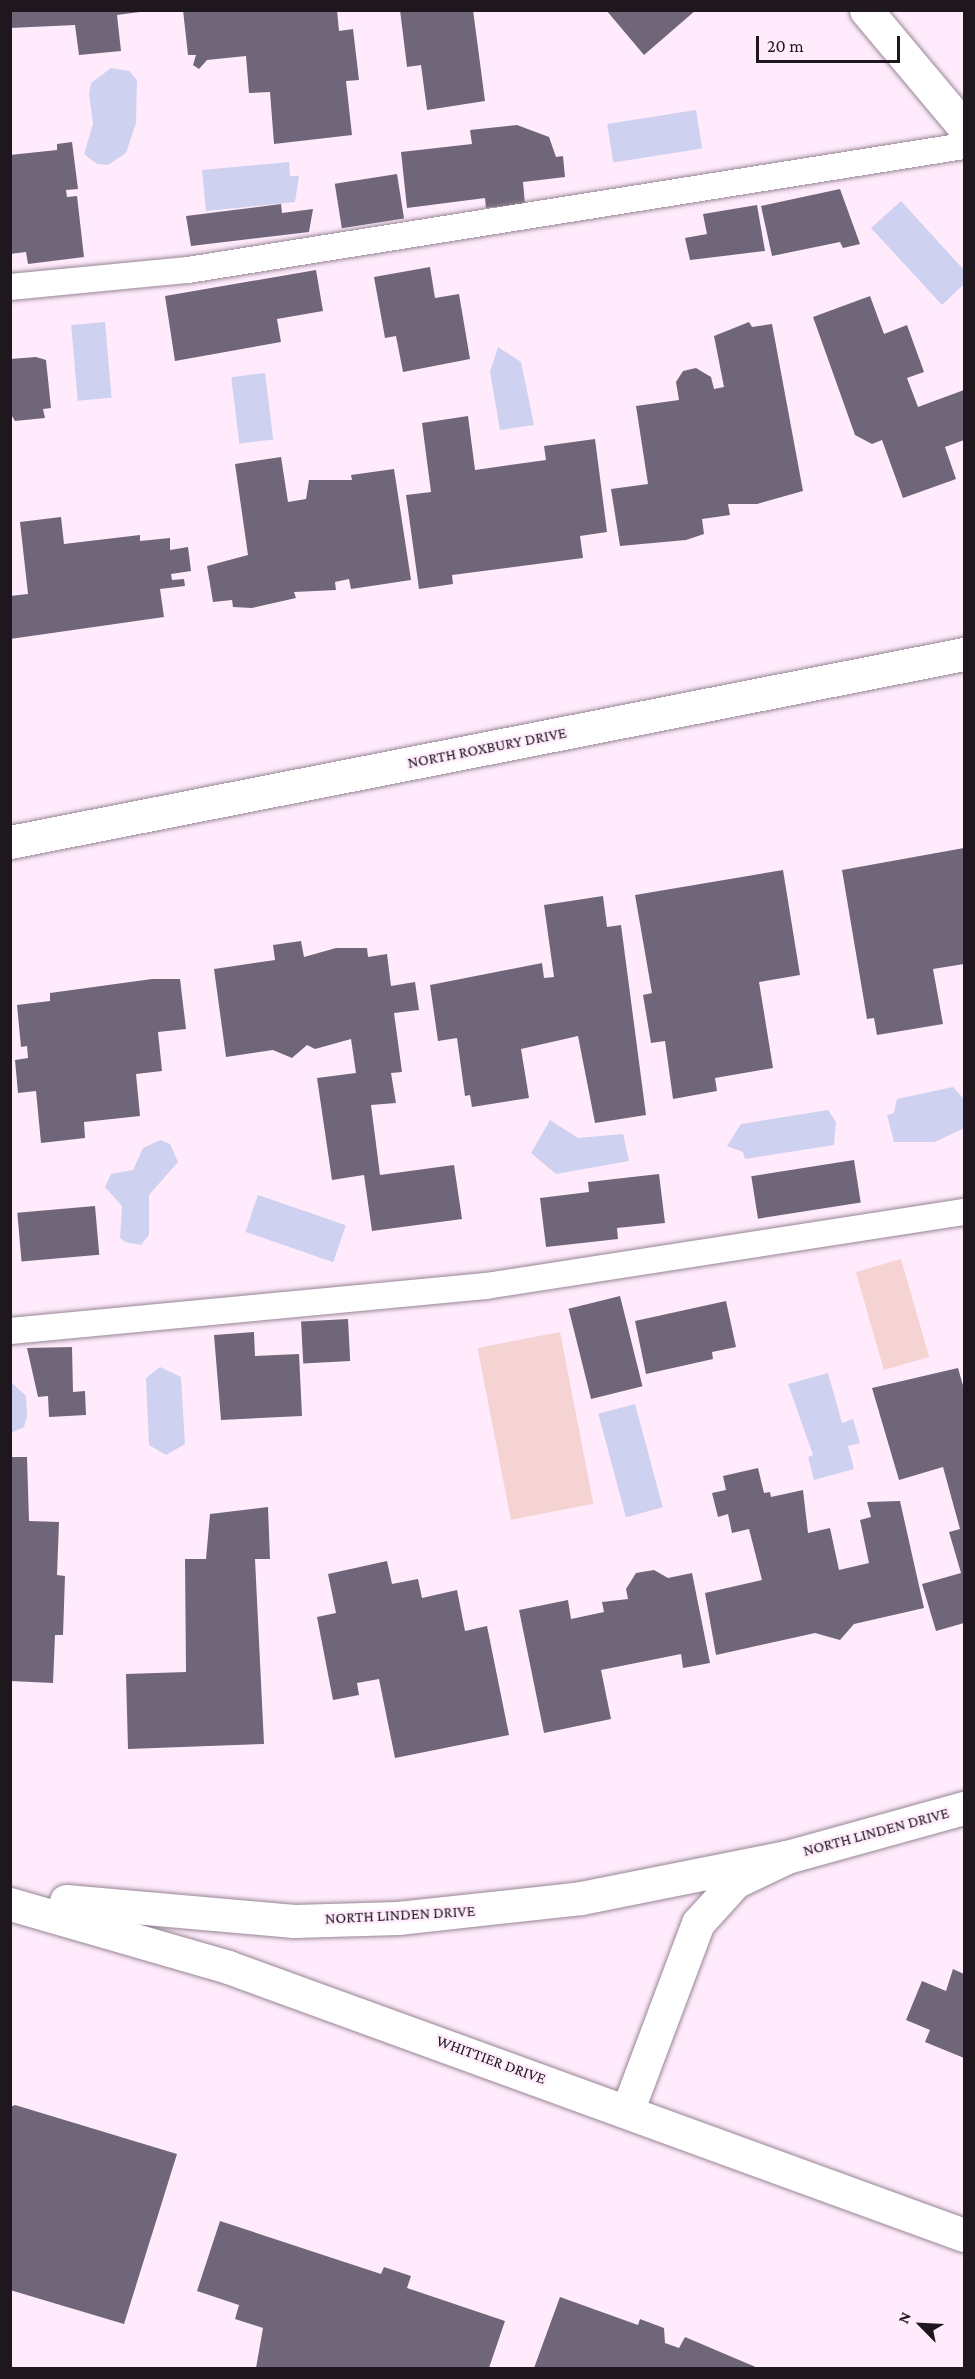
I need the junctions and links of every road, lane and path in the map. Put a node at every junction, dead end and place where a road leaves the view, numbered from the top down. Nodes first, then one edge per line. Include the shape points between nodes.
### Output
1 (866, 10) edge
2 (964, 127) edge
3 (964, 147) edge
4 (10, 287) edge
5 (964, 654) edge
6 (10, 843) edge
7 (964, 1212) edge
8 (10, 1331) edge
9 (964, 1808) edge
10 (787, 1857) junction
11 (10, 1895) edge
12 (10, 1904) edge
13 (628, 2109) junction
14 (964, 2235) edge

1 - 2 street
3 - 4 lane via 188,270
5 - 6 street, NORTH ROXBURY DRIVE
7 - 8 lane via 486,1286
9 - 10 street, NORTH LINDEN DRIVE
10 - 11 street, NORTH LINDEN DRIVE via 581,1898 398,1918 181,1915
10 - 13 street, NORTH LINDEN DRIVE via 735,1882 698,1923
12 - 13 street, WHITTIER DRIVE via 228,1967
13 - 14 street, WHITTIER DRIVE

